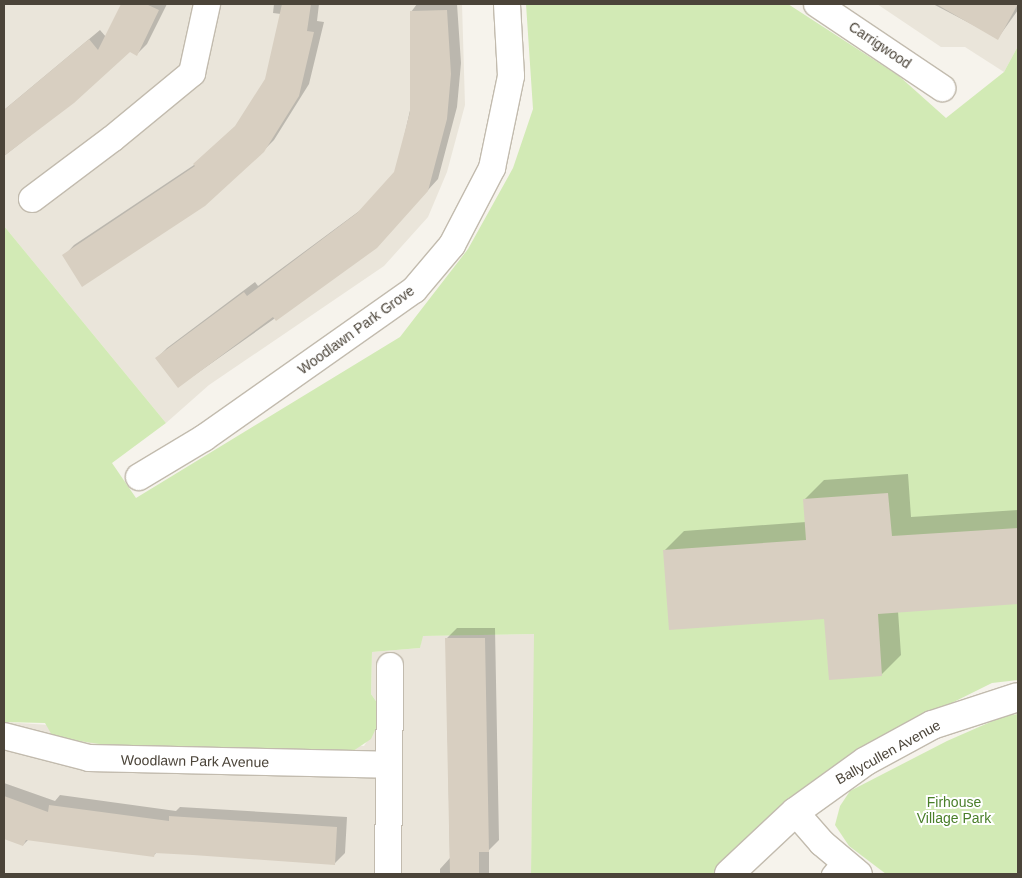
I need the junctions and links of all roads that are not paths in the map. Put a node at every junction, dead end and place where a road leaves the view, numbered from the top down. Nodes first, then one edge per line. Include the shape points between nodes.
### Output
1 (207, 4) edge
2 (507, 4) edge
3 (817, 4) edge
4 (942, 88) dead end
5 (32, 198) dead end
6 (139, 476) dead end
7 (390, 666) dead end
8 (1018, 697) edge
9 (4, 736) edge
10 (388, 765) junction
11 (795, 812) junction
12 (843, 869) edge
13 (388, 874) edge
14 (729, 874) edge

1 - 5 street via 192,73 112,139
2 - 6 street, Woodlawn Park Grove via 512,76 492,168 452,245 414,290 204,438
3 - 4 street, Carrigwood
7 - 10 street
8 - 11 street, Ballycullen Avenue via 932,725 866,761
9 - 10 street, Woodlawn Park Avenue via 89,758
10 - 13 street
11 - 12 street
11 - 14 street, Ballycullen Avenue

